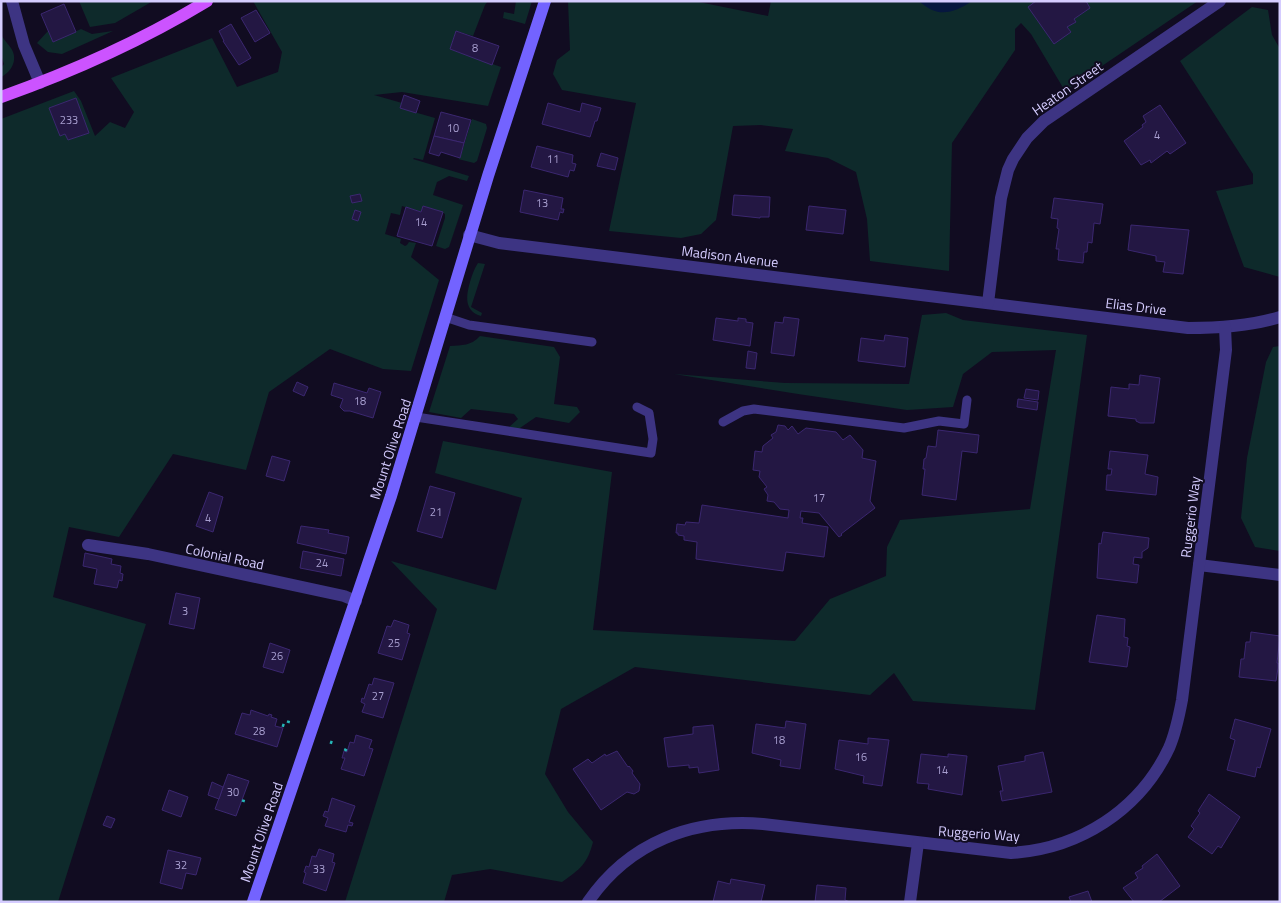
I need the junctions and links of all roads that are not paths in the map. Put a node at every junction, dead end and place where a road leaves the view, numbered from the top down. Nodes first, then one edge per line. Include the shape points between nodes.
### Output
1 (12, 1) edge
2 (207, 1) edge
3 (545, 1) edge
4 (1220, 1) edge
5 (40, 83) junction
6 (1, 97) edge
7 (469, 235) junction
8 (988, 303) junction
9 (445, 317) junction
10 (1280, 317) edge
11 (1225, 327) junction
12 (592, 342) dead end
13 (967, 400) dead end
14 (637, 407) dead end
15 (416, 418) junction
16 (723, 422) dead end
17 (88, 544) dead end
18 (1199, 566) junction
19 (1280, 575) edge
20 (356, 600) junction
21 (918, 843) junction
22 (253, 902) edge
23 (588, 902) edge
24 (910, 902) edge

1 - 5 street via 24,45
2 - 5 main road via 121,49
3 - 7 main road, Mount Olive Road
4 - 8 street, Heaton Street via 1044,121 1027,138 1013,159 1004,184
5 - 6 main road
7 - 8 street, Madison Avenue via 499,243
7 - 9 main road, Mount Olive Road
8 - 11 street, Elias Drive via 1188,328
9 - 12 lane via 469,325
9 - 15 main road, Mount Olive Road
10 - 11 street, Elias Drive
11 - 18 street, Ruggerio Way via 1226,350
13 - 16 lane via 964,424 939,421 904,428 754,409
14 - 15 lane via 648,413 653,439 651,453
15 - 20 main road, Mount Olive Road
17 - 20 street, Colonial Road
18 - 19 street
18 - 21 street, Ruggerio Way via 1178,724 1165,755 1140,793 1103,824 1082,836 1046,848 999,852
20 - 22 main road, Mount Olive Road
21 - 23 street, Ruggerio Way via 756,823 705,825 668,836 634,855 615,870
21 - 24 street

